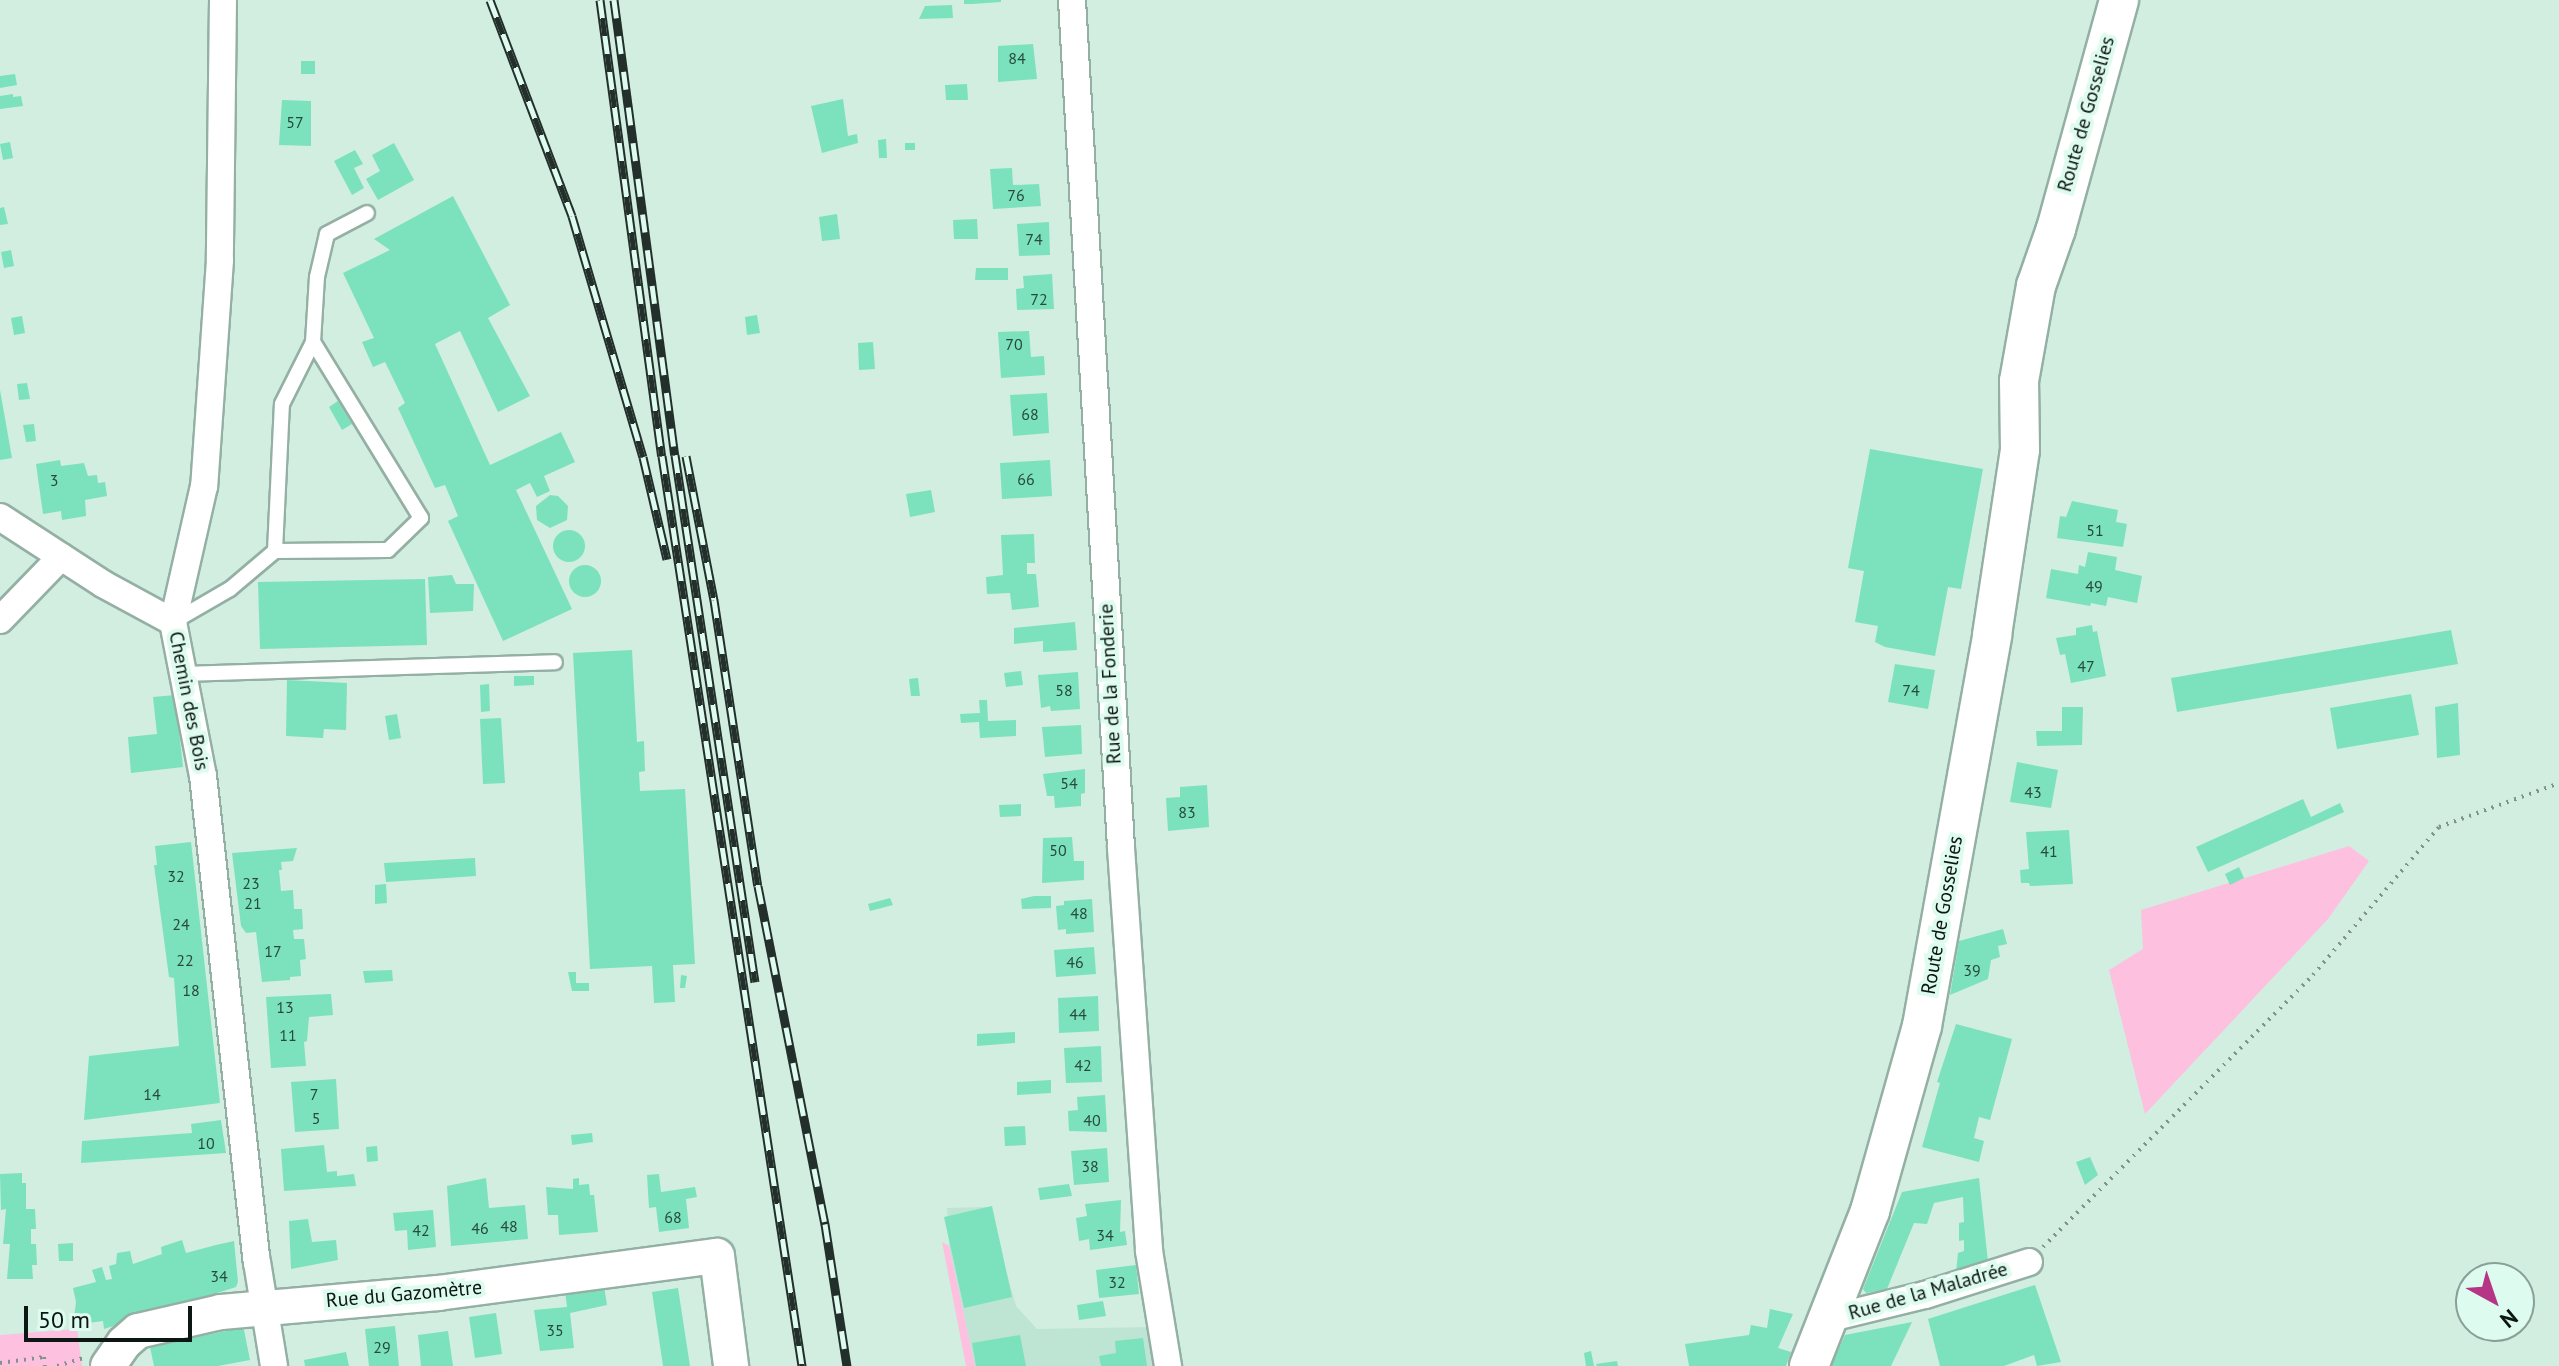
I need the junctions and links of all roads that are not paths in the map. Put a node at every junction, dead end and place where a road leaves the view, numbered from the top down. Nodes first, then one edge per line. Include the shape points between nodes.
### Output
1 (223, 0) edge
2 (1072, 0) edge
3 (2119, 0) edge
4 (367, 213) dead end
5 (313, 342) junction
6 (0, 517) edge
7 (275, 551) junction
8 (61, 557) junction
9 (0, 620) edge
10 (173, 622) junction
11 (555, 662) dead end
12 (182, 674) junction
13 (2029, 1262) road end
14 (264, 1307) junction
15 (1827, 1319) junction
16 (108, 1366) edge
17 (274, 1366) edge
18 (731, 1366) edge
19 (1168, 1366) edge
20 (1809, 1366) edge

1 - 10 street, Chemin des Bois via 220,260 204,486
2 - 19 street, Rue de la Fonderie via 1149,1251
3 - 15 main road, Route de Gosselies via 2036,286 2019,381 2020,450 1992,635 1922,1026 1870,1211
4 - 5 lane via 327,234 317,277
5 - 7 lane via 282,404
5 - 7 lane via 421,518 388,550
6 - 8 street
7 - 10 lane via 230,589
8 - 9 street
8 - 10 street
10 - 12 street, Chemin des Bois
11 - 12 lane
12 - 14 street, Chemin des Bois via 203,776
13 - 15 street, Rue de la Maladrée
14 - 16 street, Rue du Gazomètre via 138,1331
14 - 17 street, Chemin des Bois
14 - 18 street, Rue du Gazomètre via 438,1293 717,1256
15 - 20 main road, Route de Gosselies

